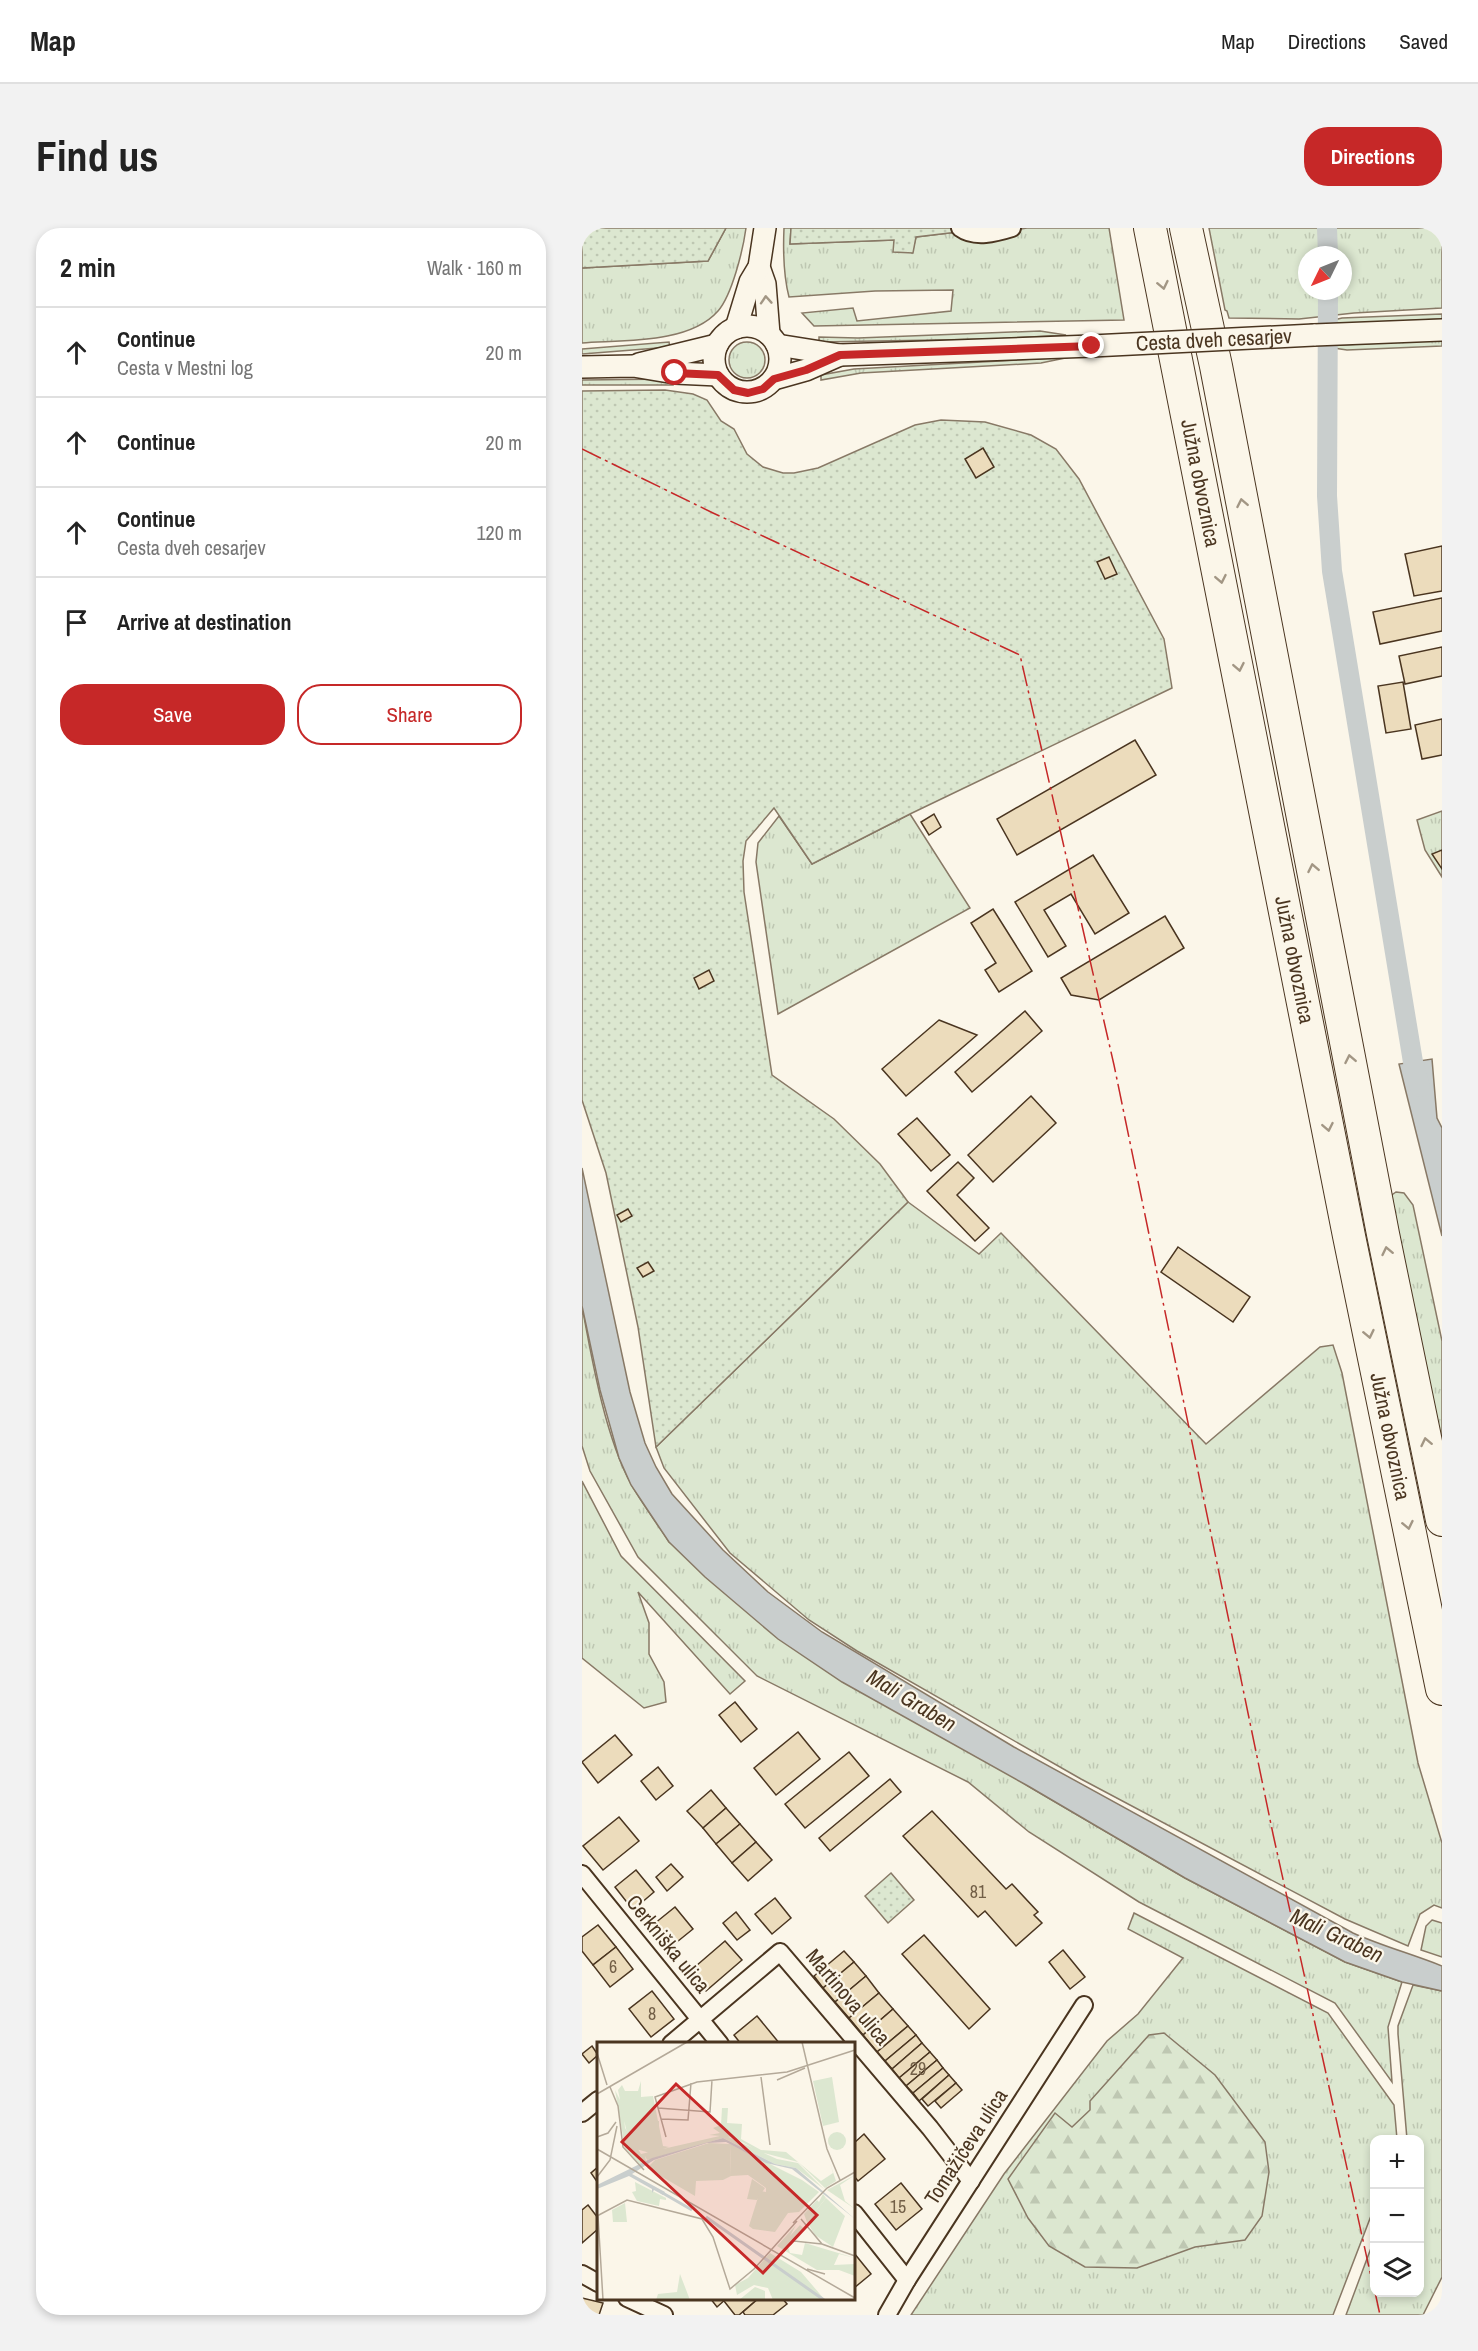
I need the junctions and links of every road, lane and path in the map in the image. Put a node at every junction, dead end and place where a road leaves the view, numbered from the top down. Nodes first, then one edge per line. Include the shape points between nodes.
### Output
1 (765, 228) edge
2 (960, 228) edge
3 (1012, 228) edge
4 (1150, 228) edge
5 (1186, 228) edge
6 (759, 267) junction
7 (736, 328) junction
8 (1442, 330) edge
9 (773, 340) junction
10 (717, 345) junction
11 (840, 355) junction
12 (633, 366) junction
13 (582, 367) edge
14 (718, 375) junction
15 (774, 379) junction
16 (1442, 1520) edge
17 (1442, 1689) edge
18 (582, 1874) edge
19 (1084, 2005) dead end
20 (701, 2020) junction
21 (672, 2042) edge
22 (719, 2042) edge
23 (597, 2101) edge
24 (582, 2113) edge
25 (971, 2181) junction
26 (855, 2214) edge
27 (582, 2274) edge
28 (907, 2280) junction
29 (597, 2282) edge
30 (631, 2300) edge
31 (664, 2315) edge
32 (887, 2315) edge

1 - 6 street
2 - 3 street via 966,233 981,234
4 -> 17 highway, Južna obvoznica
16 -> 5 highway, Južna obvoznica
6 - 7 street via 750,282
9 -> 6 street
7 - 9 street via 749,326
7 - 10 street
8 - 11 street, Cesta dveh cesarjev, bridge
9 - 11 street, Cesta dveh cesarjev
9 - 15 street via 780,366
10 - 12 street
10 - 14 street via 714,357
11 - 15 street, Cesta dveh cesarjev
12 - 13 street
12 - 14 street
14 - 15 street via 734,390 748,393 763,389
18 - 20 street, Cerkniška ulica
19 - 25 street, Tomažičeva ulica
20 - 21 street, Martinova ulica
20 - 22 street, Cerkniška ulica
20 - 25 street, Martinova ulica via 780,1952
23 - 24 street
25 - 28 street, Tomažičeva ulica
26 - 28 street
27 - 29 street
28 - 32 street, Tomažičeva ulica
30 - 31 street

